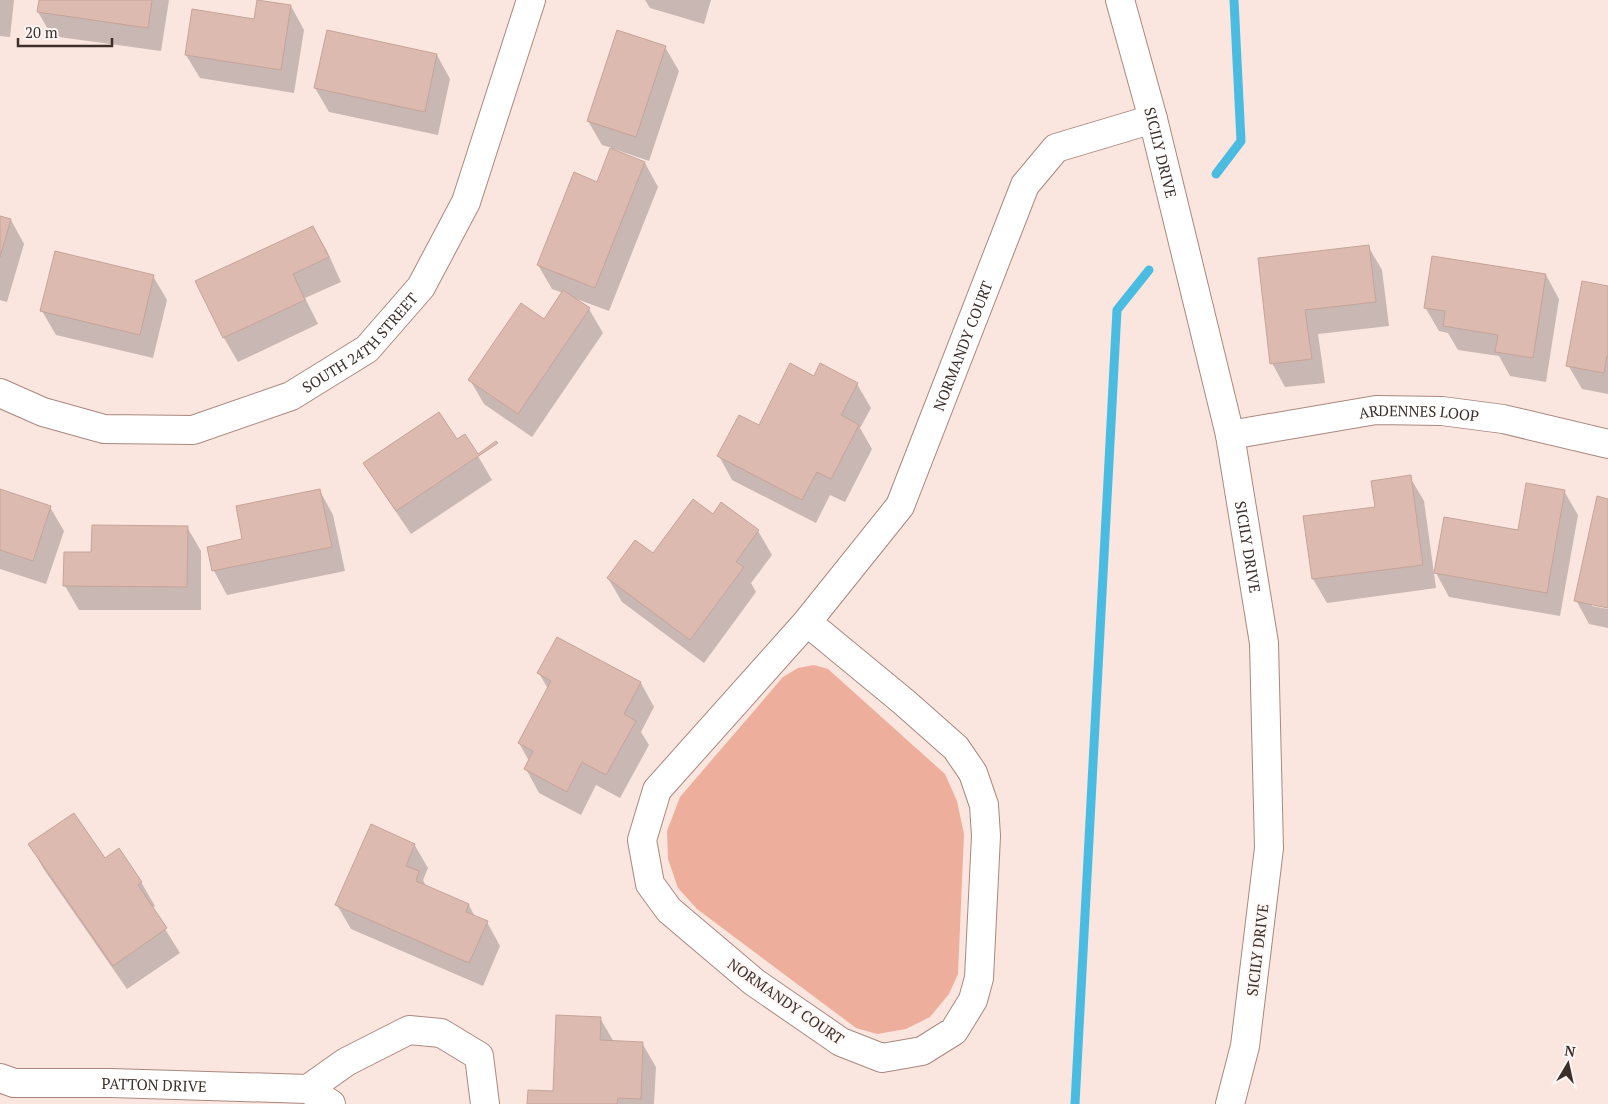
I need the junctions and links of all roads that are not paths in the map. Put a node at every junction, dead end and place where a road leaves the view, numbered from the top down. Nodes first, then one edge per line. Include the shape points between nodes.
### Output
1 (531, 0) edge
2 (1120, 0) edge
3 (1153, 119) junction
4 (0, 393) edge
5 (1230, 435) junction
6 (1608, 444) edge
7 (807, 622) junction
8 (0, 1078) edge
9 (308, 1089) junction
10 (331, 1104) edge
11 (485, 1104) edge
12 (1230, 1104) edge

1 - 4 street, SOUTH 24TH STREET via 466,202 421,287 367,349 291,396 193,430 104,429 43,412
2 - 3 street, SICILY DRIVE
3 - 5 street, SICILY DRIVE
3 - 7 street, NORMANDY COURT via 1056,148 1024,185 900,506
5 - 6 street, ARDENNES LOOP via 1376,410 1432,410 1503,419
5 - 12 street, SICILY DRIVE via 1264,643 1269,848 1245,1046
7 - 7 street, NORMANDY COURT via 657,790 642,840 650,884 669,910 754,982 841,1042 882,1058 922,1051 954,1031 973,1000 980,959 986,836 984,805 973,773 956,748
8 - 9 street, PATTON DRIVE via 14,1083
9 - 10 street
9 - 11 street via 346,1062 409,1030 433,1032 442,1033 479,1056

